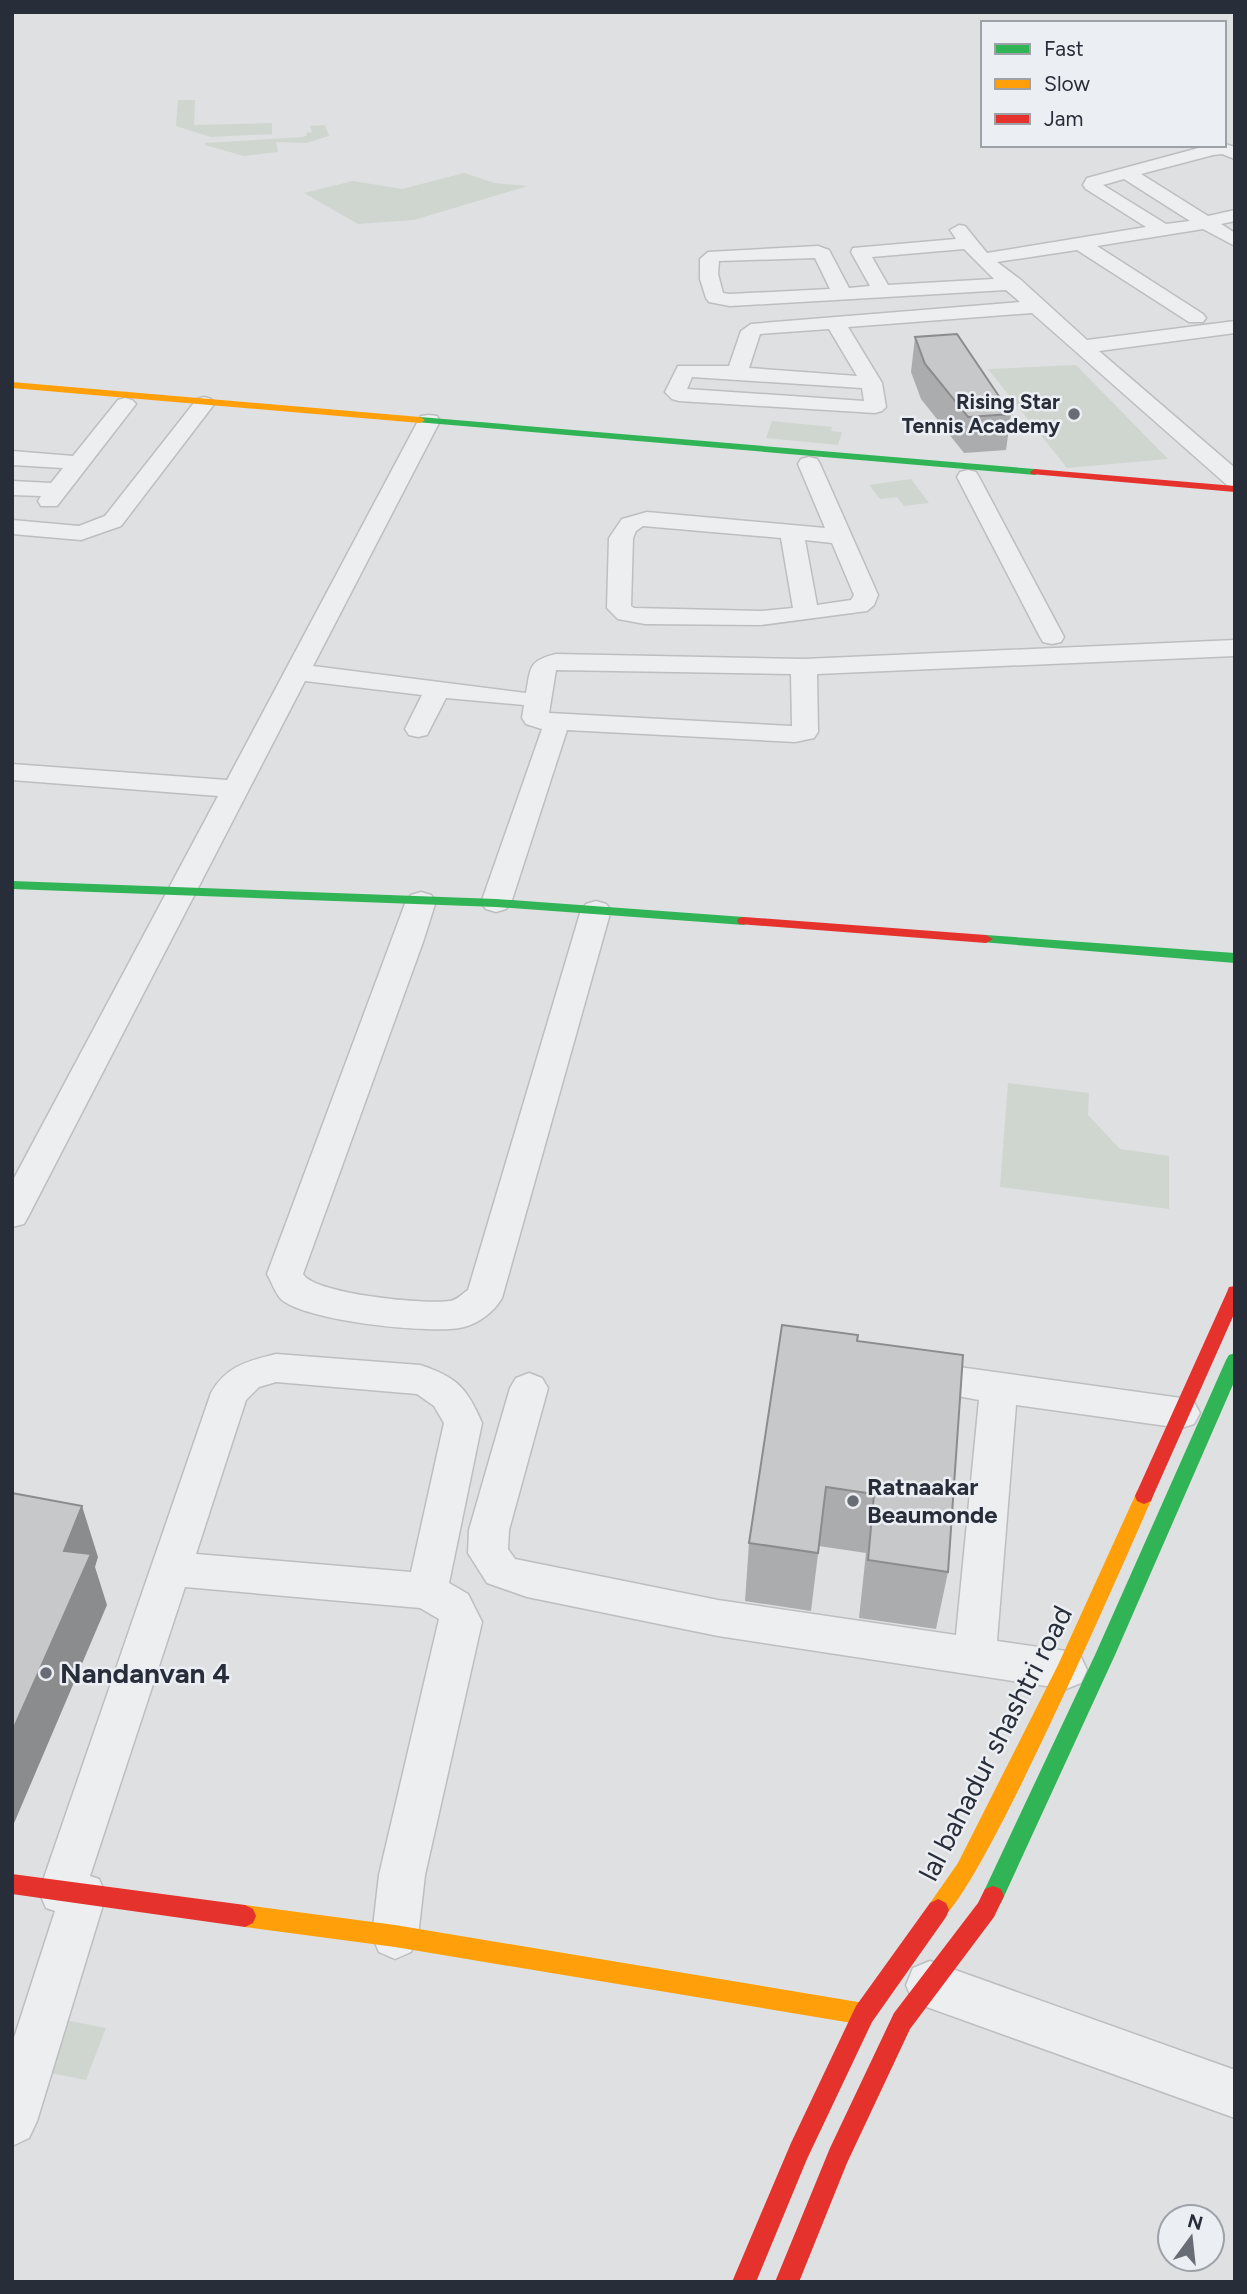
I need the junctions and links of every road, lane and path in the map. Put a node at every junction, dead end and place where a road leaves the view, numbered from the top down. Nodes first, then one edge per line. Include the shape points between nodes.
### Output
1 (1235, 154) edge
2 (1125, 172) junction
3 (1235, 215) edge
4 (1205, 222) junction
5 (1163, 230) junction
6 (1235, 241) edge
7 (1079, 243) junction
8 (970, 244) junction
9 (1014, 284) junction
10 (882, 291) junction
11 (842, 293) junction
12 (1038, 306) junction
13 (1196, 318) dead end
14 (835, 322) junction
15 (1235, 327) edge
16 (748, 342) junction
17 (800, 346) dead end
18 (826, 347) dead end
19 (1083, 347) junction
20 (851, 349) junction
21 (737, 373) junction
22 (873, 383) junction
23 (12, 385) edge
24 (12, 394) edge
25 (125, 404) junction
26 (200, 406) junction
27 (427, 426) junction
28 (12, 458) edge
29 (79, 463) junction
30 (809, 464) junction
31 (968, 477) junction
32 (1235, 480) edge
33 (12, 488) edge
34 (1235, 491) edge
35 (12, 527) edge
36 (792, 532) junction
37 (843, 537) junction
38 (806, 614) junction
39 (1052, 637) dead end
40 (1235, 648) edge
41 (804, 667) junction
42 (297, 673) junction
43 (438, 689) junction
44 (519, 699) dead end
45 (418, 729) dead end
46 (554, 731) dead end
47 (12, 772) edge
48 (236, 789) junction
49 (12, 885) edge
50 (182, 892) junction
51 (421, 901) junction
52 (496, 903) junction
53 (596, 910) junction
54 (1235, 958) edge
55 (12, 1215) edge
56 (1235, 1292) edge
57 (1235, 1360) edge
58 (878, 1371) edge
59 (999, 1387) junction
60 (529, 1388) dead end
61 (1181, 1413) junction
62 (172, 1569) junction
63 (427, 1591) junction
64 (975, 1656) junction
65 (1066, 1670) junction
66 (12, 1884) edge
67 (73, 1894) junction
68 (395, 1936) junction
69 (899, 2007) junction
70 (1235, 2094) edge
71 (12, 2121) edge
72 (744, 2282) edge
73 (787, 2282) edge

1 - 2 street via 1212,150
2 - 4 street
2 - 5 street via 1092,185
3 - 4 street
4 - 5 street
4 - 6 street
5 - 7 street
7 - 8 street
7 - 13 street
8 - 9 street
8 - 10 street via 865,249 860,254
9 - 10 street
9 - 12 street
10 - 11 street
11 - 11 street via 716,298 707,266 715,256 818,251
12 - 14 street
12 - 19 street
14 - 16 street via 758,328 751,331
14 - 20 street
15 - 19 street
16 - 17 street
16 - 21 street
18 - 20 street
19 - 32 street
20 - 22 street
21 - 22 street
21 - 22 street via 685,370 674,392 870,408 875,407
23 - 26 street
24 - 25 street
25 - 26 street
25 - 29 street
26 - 27 street
26 - 35 street via 113,521 81,533
27 - 30 street
27 - 34 street
27 - 42 street
28 - 29 street
29 - 33 street via 53,496
30 - 31 street
30 - 37 street
31 - 34 street
31 - 39 street
36 - 37 street
36 - 38 street
36 - 38 street via 633,521 621,538 619,608 645,617
37 - 38 street via 865,600 858,606
40 - 41 street
41 - 41 street via 556,662 544,666 535,718 795,734 805,732
42 - 43 street
42 - 48 street
43 - 44 street
43 - 45 street
46 - 52 street
47 - 48 street
48 - 50 street
49 - 50 street
50 - 51 street
50 - 55 street
51 - 52 street
51 - 53 street via 285,1274 293,1289 315,1301 425,1317 461,1314 484,1298
52 - 53 street
53 - 54 street
56 - 61 street, lal bahadur shashtri road
57 - 69 street via 986,1910
58 - 59 street
59 - 61 street
59 - 64 street
60 - 64 street via 489,1530 488,1553 501,1571 538,1583 718,1618
61 - 65 street, lal bahadur shashtri road
62 - 63 street
62 - 63 street via 230,1392 247,1376 276,1368 420,1380 441,1388 454,1401 463,1423
62 - 67 street
63 - 68 street via 454,1607 461,1622 402,1875
64 - 65 street
65 - 69 street, lal bahadur shashtri road
66 - 67 street
67 - 68 street
67 - 71 street
68 - 69 street
69 - 70 street
69 - 72 street, lal bahadur shashtri road via 799,2151
69 - 73 street

